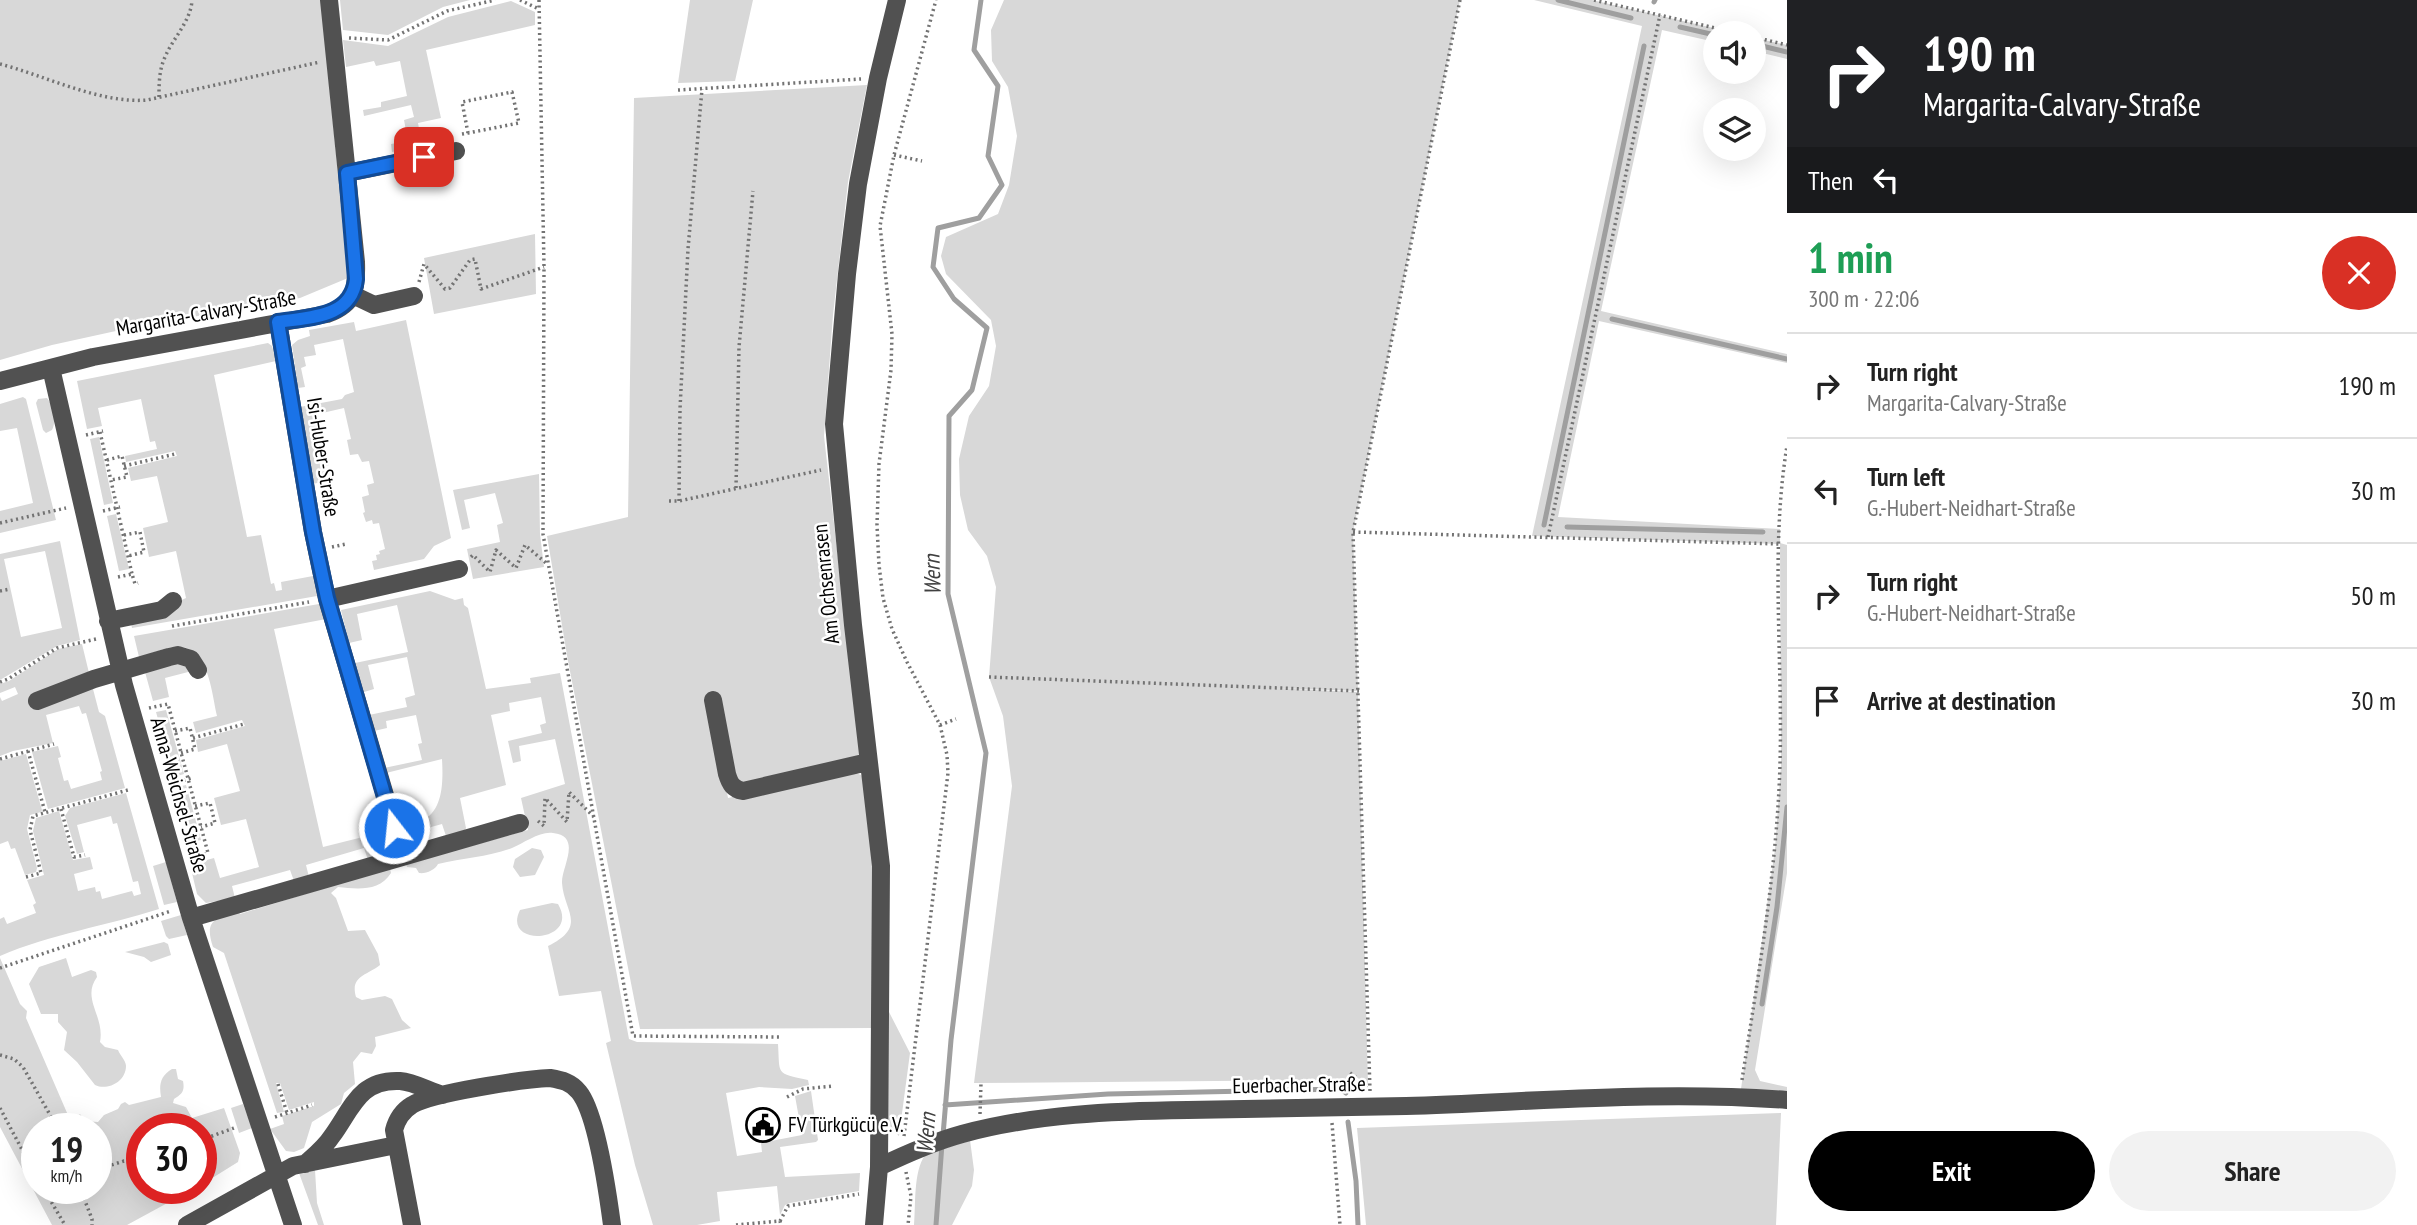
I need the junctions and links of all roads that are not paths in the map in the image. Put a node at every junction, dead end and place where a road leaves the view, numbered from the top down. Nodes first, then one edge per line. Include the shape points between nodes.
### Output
1 (329, 0) edge
2 (897, 0) edge
3 (454, 143) road end
4 (347, 173) junction
5 (352, 295) junction
6 (414, 296) road end
7 (278, 322) junction
8 (51, 368) junction
9 (0, 381) edge
10 (459, 569) road end
11 (327, 598) junction
12 (173, 601) dead end
13 (110, 628) junction
14 (198, 670) dead end
15 (120, 671) junction
16 (713, 700) dead end
17 (37, 701) dead end
18 (868, 762) junction
19 (525, 818) road end
20 (403, 856) junction
21 (191, 918) junction
22 (443, 1095) junction
23 (1787, 1100) edge
24 (396, 1144) junction
25 (305, 1164) junction
26 (878, 1167) junction
27 (276, 1176) junction
28 (187, 1225) edge
29 (293, 1225) edge
30 (412, 1225) edge
31 (612, 1225) edge
32 (874, 1225) edge

1 - 4 street
2 - 18 street, Am Ochsenrasen via 858,184 834,424
3 - 4 street
4 - 5 street via 356,279
5 - 6 street via 374,304
5 - 7 street, Margarita-Calvary-Straße via 338,310
7 - 8 street, Margarita-Calvary-Straße
7 - 11 street, Isi-Huber-Straße
8 - 9 street, Margarita-Calvary-Straße
8 - 13 street, Anna-Weichsel-Straße
10 - 11 street
11 - 20 street, Isi-Huber-Straße
12 - 13 street via 162,610
13 - 15 street, Anna-Weichsel-Straße
14 - 15 street via 191,659 178,655
15 - 17 street
15 - 21 street, Anna-Weichsel-Straße
16 - 18 street via 727,774 738,790
18 - 26 street, Am Ochsenrasen via 881,866
19 - 20 street
20 - 21 street
21 - 27 street, Anna-Weichsel-Straße
22 - 24 street via 405,1110 394,1130
22 - 25 street via 400,1081 366,1090
22 - 31 street via 539,1079 573,1085 591,1119
23 - 26 street, Euerbacher Straße via 1666,1095 1116,1111 963,1134
24 - 25 street
24 - 30 street
25 - 27 street
26 - 32 street
27 - 28 street
27 - 29 street, Anna-Weichsel-Straße

